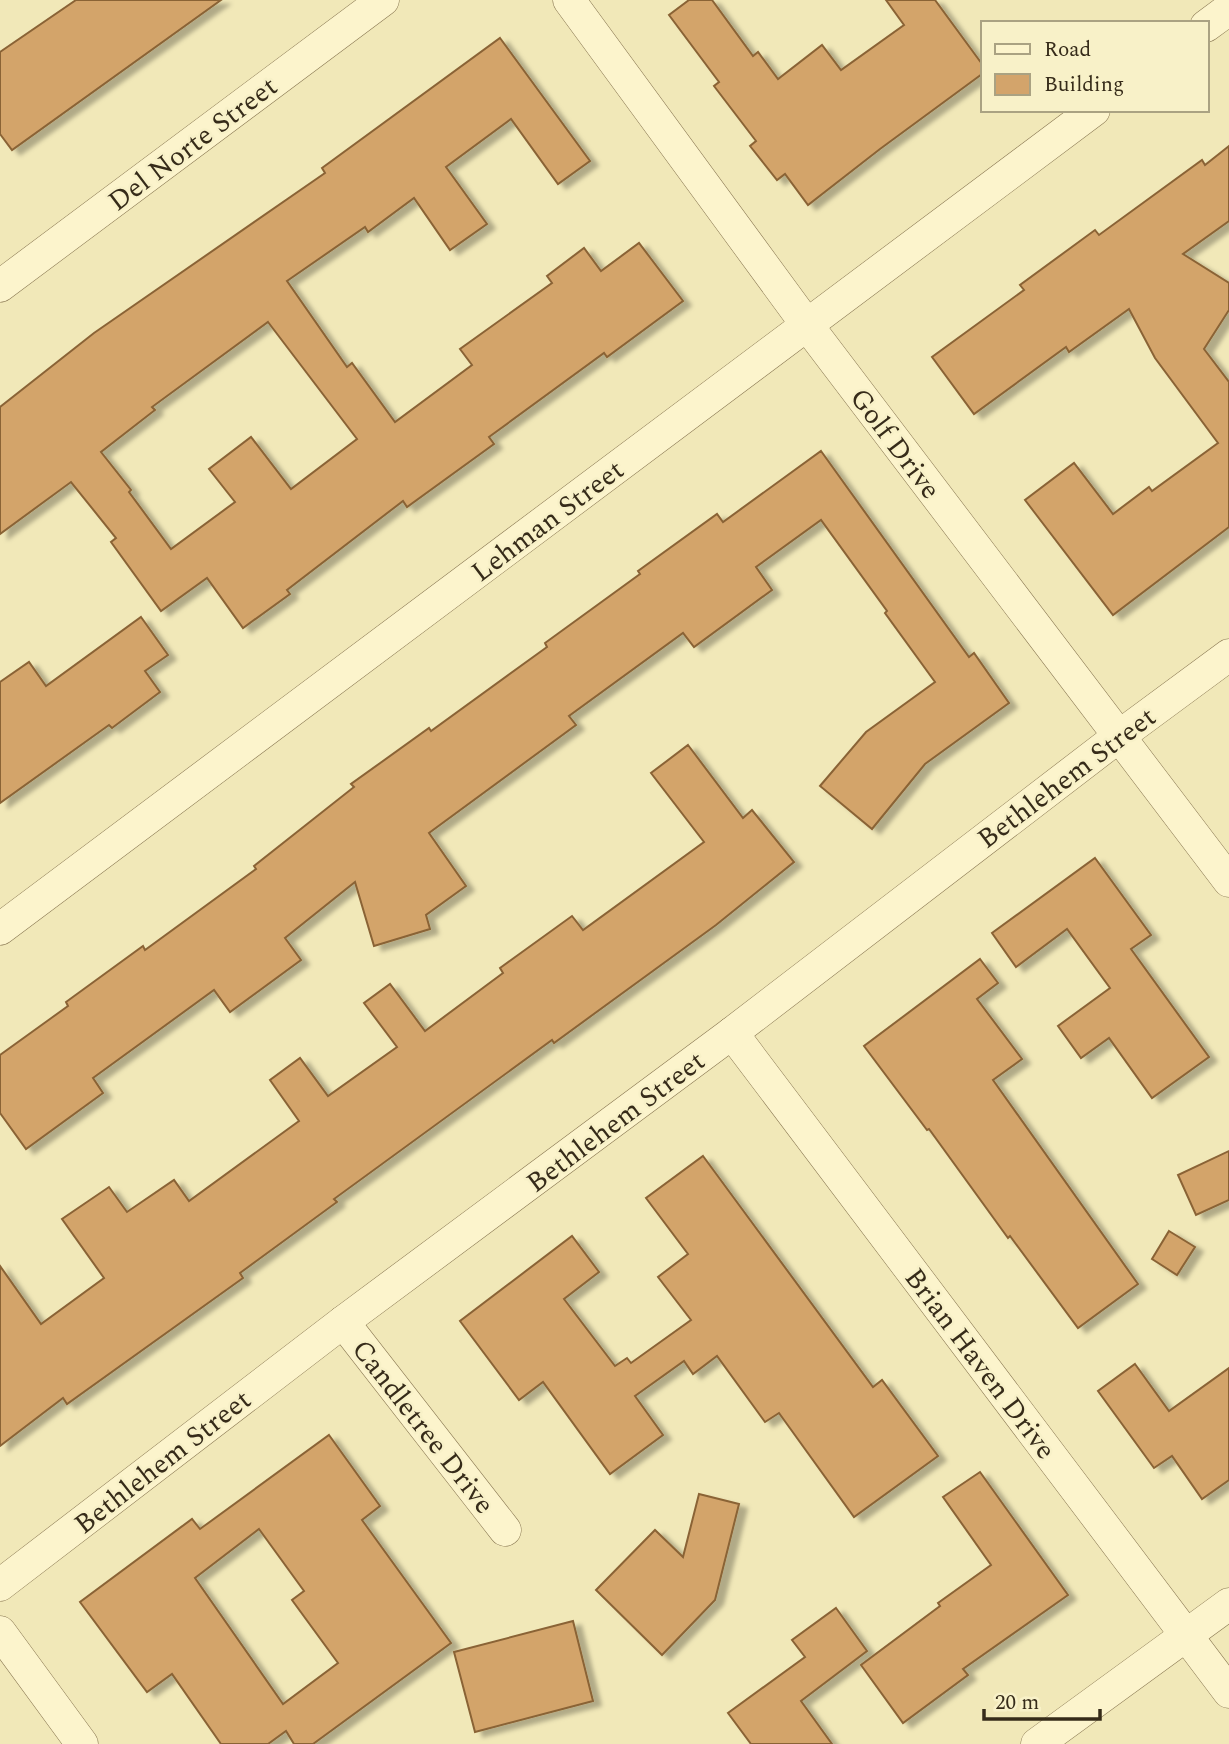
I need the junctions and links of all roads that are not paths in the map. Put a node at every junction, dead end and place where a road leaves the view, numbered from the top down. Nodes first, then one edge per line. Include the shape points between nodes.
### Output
1 (383, 0) edge
2 (569, 0) edge
3 (1229, 9) edge
4 (1208, 25) edge
5 (1091, 112) edge
6 (0, 286) edge
7 (807, 325) junction
8 (1229, 654) edge
9 (1118, 737) junction
10 (1229, 881) edge
11 (3, 920) edge
12 (733, 1033) junction
13 (343, 1322) junction
14 (505, 1530) dead end
15 (0, 1585) edge
16 (1229, 1604) edge
17 (0, 1632) edge
18 (1186, 1635) junction
19 (1229, 1692) edge
20 (82, 1744) edge
21 (1037, 1744) edge

1 - 6 street, Del Norte Street
2 - 7 street, Golf Drive
3 - 4 street
5 - 7 street, Lehman Street
7 - 9 street, Golf Drive
7 - 11 street, Lehman Street
8 - 9 street, Bethlehem Street
9 - 10 street, Golf Drive
9 - 12 street, Bethlehem Street
12 - 13 street, Bethlehem Street
12 - 18 street, Brian Haven Drive
13 - 14 street, Candletree Drive
13 - 15 street, Bethlehem Street
16 - 18 street
17 - 20 street
18 - 19 street, Brian Haven Drive
18 - 21 street

